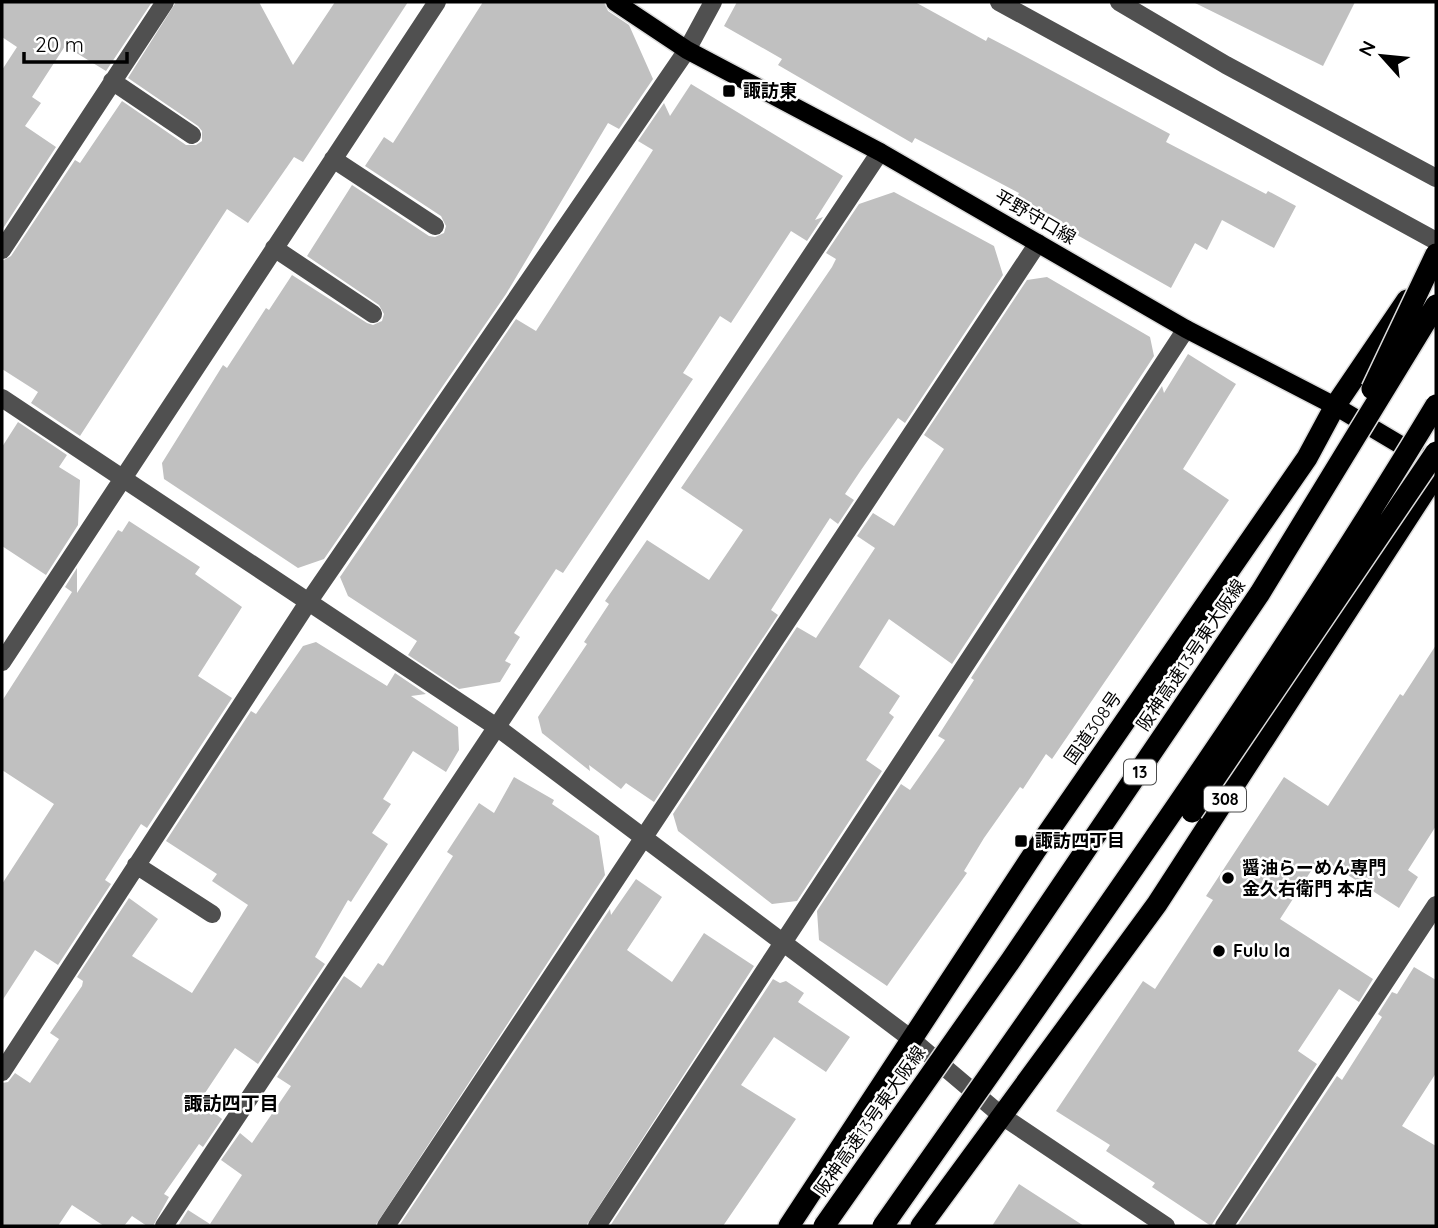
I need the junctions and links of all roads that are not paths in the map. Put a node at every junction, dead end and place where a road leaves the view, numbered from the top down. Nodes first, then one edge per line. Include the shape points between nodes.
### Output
1 (165, 2) edge
2 (437, 2) edge
3 (615, 2) edge
4 (713, 2) edge
5 (999, 2) edge
6 (1119, 2) edge
7 (687, 50) junction
8 (112, 81) junction
9 (192, 135) dead end
10 (880, 152) junction
11 (333, 159) junction
12 (1436, 178) edge
13 (435, 226) dead end
14 (1436, 240) edge
15 (1038, 243) junction
16 (274, 248) junction
17 (2, 250) edge
18 (1436, 256) edge
19 (1436, 305) edge
20 (373, 314) dead end
21 (1186, 329) junction
22 (2, 398) edge
23 (1436, 405) edge
24 (1335, 406) junction
25 (1436, 452) edge
26 (1436, 466) edge
27 (1436, 474) edge
28 (123, 480) junction
29 (1260, 593) junction
30 (307, 604) junction
31 (2, 662) edge
32 (498, 728) junction
33 (642, 836) junction
34 (136, 866) junction
35 (1436, 905) edge
36 (212, 914) dead end
37 (783, 943) junction
38 (1052, 986) junction
39 (910, 1038) junction
40 (2, 1072) edge
41 (1002, 1116) junction
42 (164, 1226) edge
43 (386, 1226) edge
44 (597, 1226) edge
45 (789, 1226) edge
46 (824, 1226) edge
47 (883, 1226) edge
48 (921, 1226) edge
49 (1166, 1226) edge
50 (1224, 1226) edge

1 - 8 street
2 - 11 street
3 - 7 main road, 平野守口線
4 - 7 street
5 - 14 street
6 - 12 street
7 - 10 main road, 平野守口線
7 - 30 street
8 - 9 street
8 - 17 street
10 - 15 main road, 平野守口線
10 - 32 street
11 - 13 street
11 - 16 street
15 - 21 main road, 平野守口線
15 - 33 street
16 - 20 street
16 - 28 street
18 - 24 highway, 国道308号
18 - 29 highway, bridge via 1326,478
19 - 29 highway, 阪神高速13号東大阪線 / 13, bridge
21 - 24 main road, 平野守口線
21 - 37 street
22 - 28 street
23 - 38 highway, bridge via 1207,766
24 - 26 main road, 平野守口線
24 - 39 highway, 国道308号 via 1307,458
25 - 38 highway, bridge via 1220,774
27 - 41 highway, 308 via 1157,904
28 - 30 street
28 - 31 street
29 - 46 highway, 阪神高速13号東大阪線 / 13, bridge
30 - 32 street
30 - 34 street
32 - 33 street
32 - 42 street
33 - 37 street
33 - 43 street
34 - 36 street
34 - 40 street
35 - 50 street
37 - 39 street
37 - 44 street
38 - 47 highway, bridge
39 - 41 street
39 - 45 highway, 国道308号
41 - 48 highway, 308
41 - 49 street

